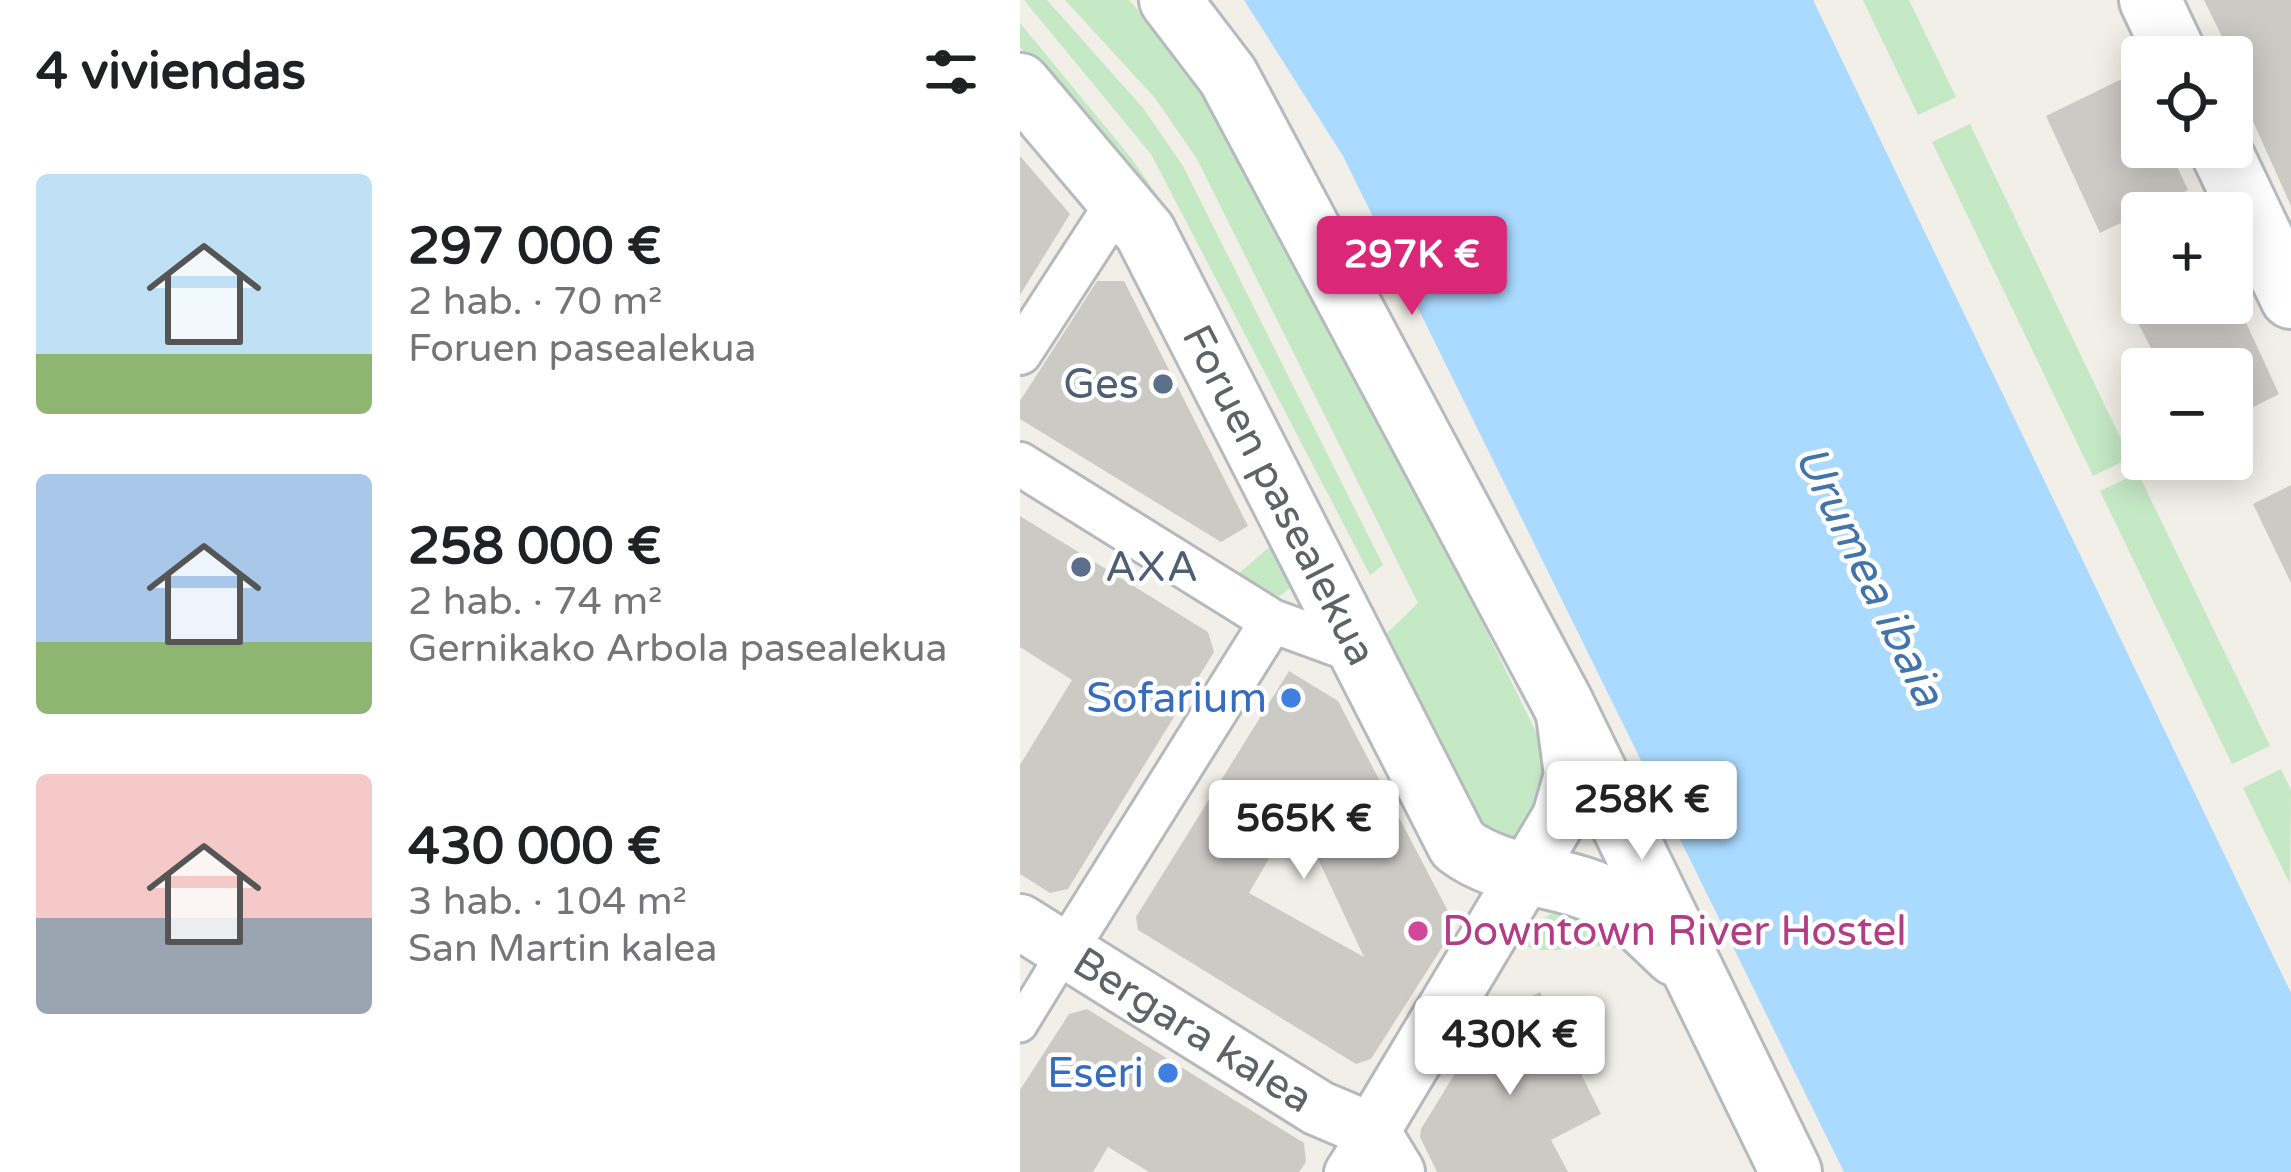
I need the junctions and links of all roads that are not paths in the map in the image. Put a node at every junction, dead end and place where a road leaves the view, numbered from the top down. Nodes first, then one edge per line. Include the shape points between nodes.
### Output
1 (1170, 0) edge
2 (2150, 0) edge
3 (2166, 36) edge
4 (1020, 83) edge
5 (2229, 168) edge
6 (1120, 199) junction
7 (2291, 298) edge
8 (1020, 353) edge
9 (1020, 464) edge
10 (1272, 620) junction
11 (1360, 652) junction
12 (1561, 700) junction
13 (1457, 845) junction
14 (1528, 875) junction
15 (1020, 922) edge
16 (1492, 936) junction
17 (1066, 950) junction
18 (1693, 971) junction
19 (1020, 1025) edge
20 (1372, 1158) edge
21 (1791, 1172) edge

1 - 12 main road via 1228,76
2 - 3 main road
4 - 6 main road, Foruen pasealekua
5 - 7 main road
6 - 8 street
6 - 11 main road, Foruen pasealekua via 1145,232
9 - 10 street
10 - 11 street
10 - 17 street
11 - 13 main road, Foruen pasealekua
12 - 14 street via 1572,775
12 - 18 main road
13 - 14 main road
13 - 16 street, Foruen pasealekua
14 - 16 street
14 - 18 main road via 1606,897
15 - 17 street, Bergara kalea
16 - 20 street
17 - 19 street
17 - 20 street, Bergara kalea via 1318,1108
18 - 21 main road

